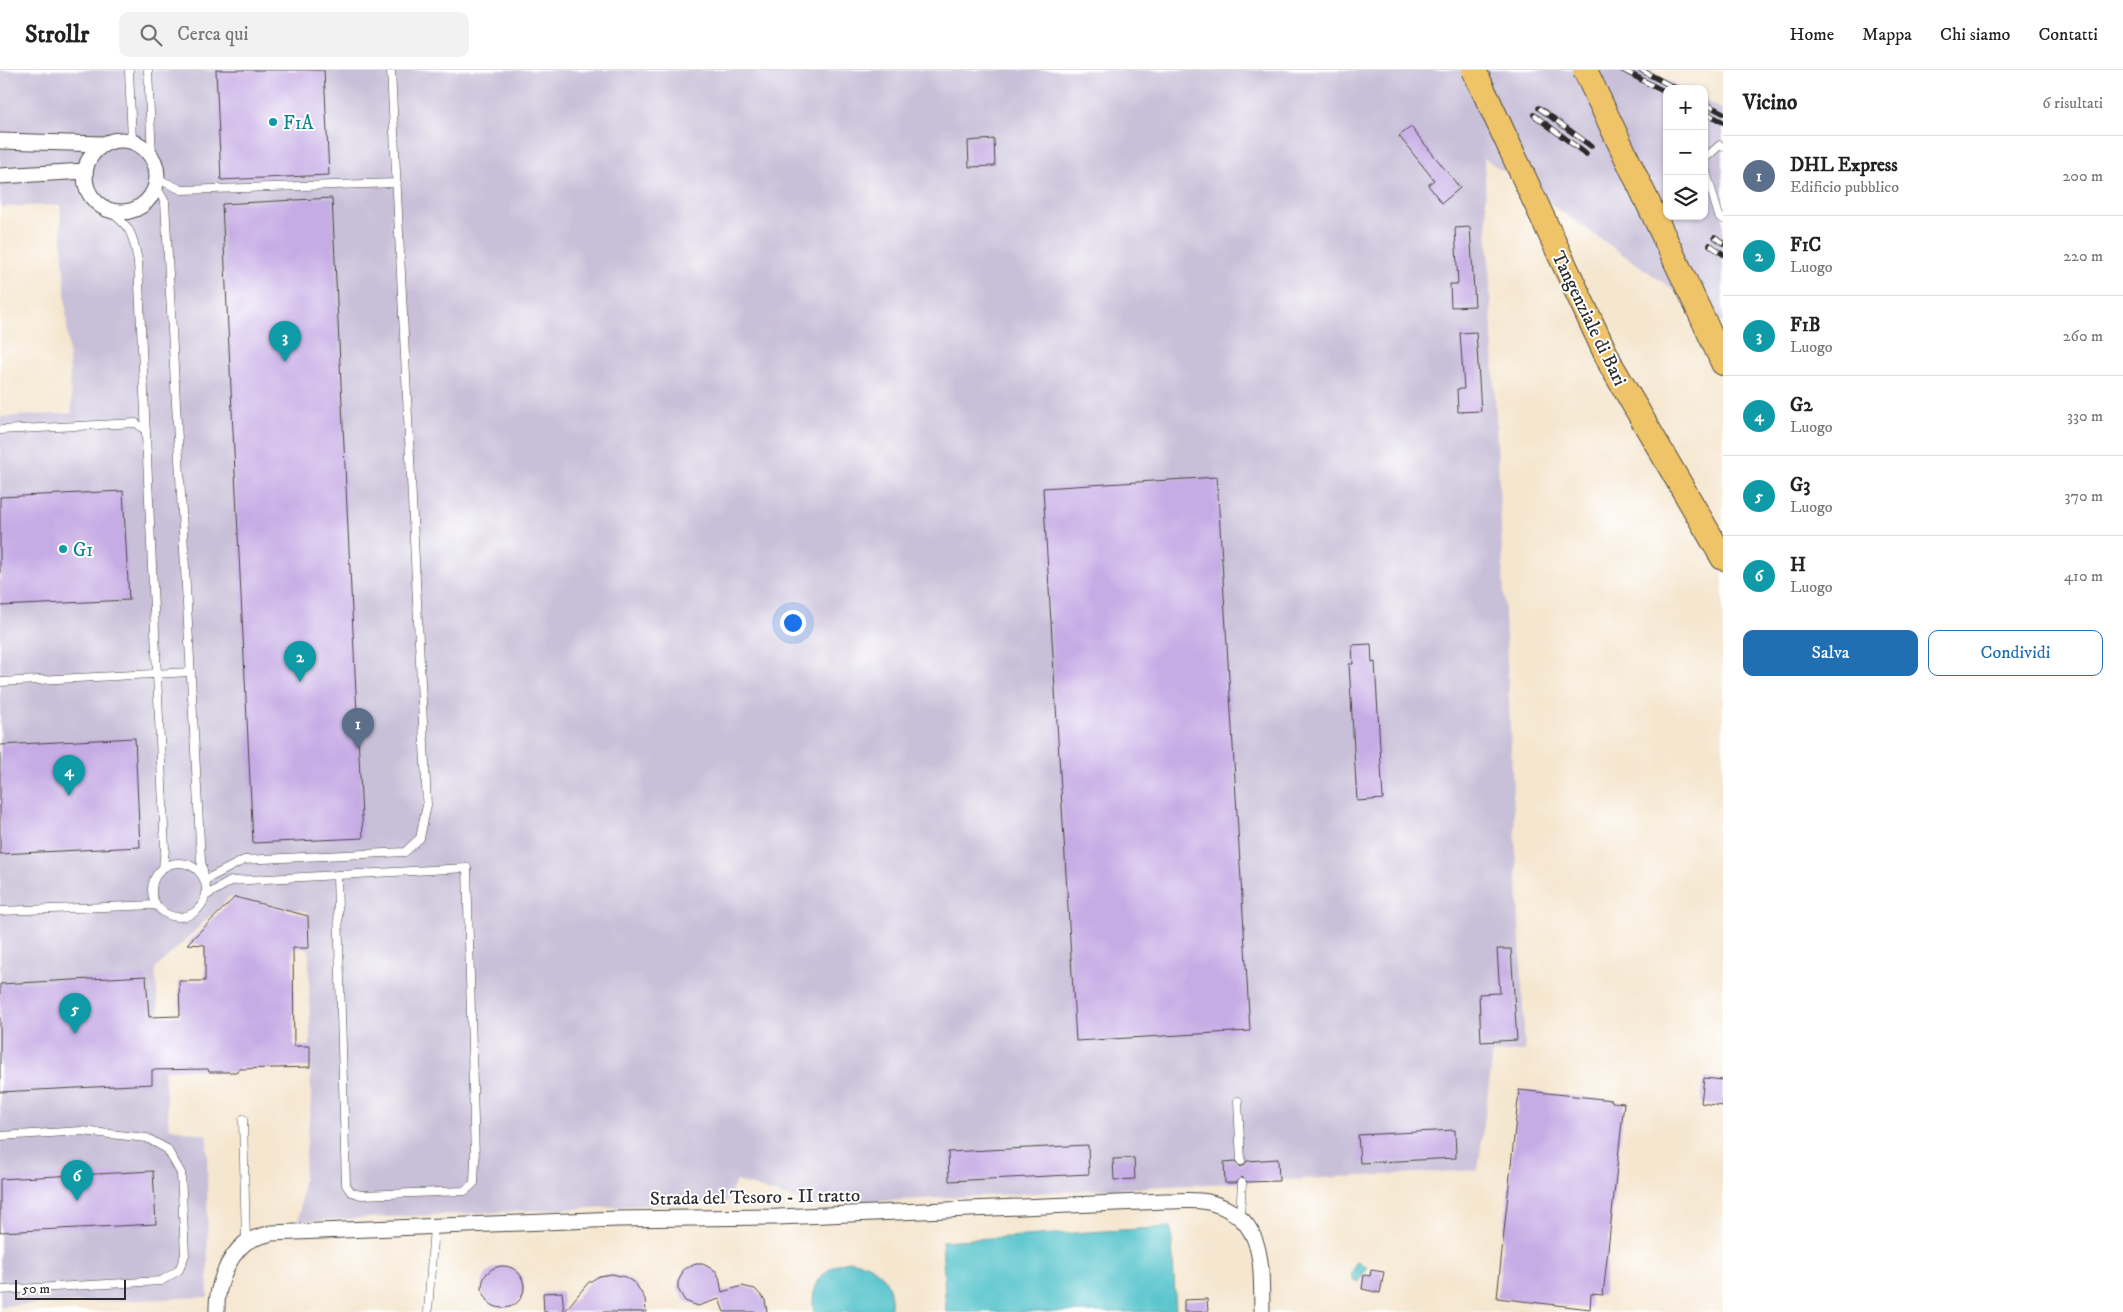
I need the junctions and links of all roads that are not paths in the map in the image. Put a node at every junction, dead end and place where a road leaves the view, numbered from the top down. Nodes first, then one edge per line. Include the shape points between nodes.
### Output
1 (129, 70) edge
2 (148, 70) edge
3 (391, 70) edge
4 (1474, 70) edge
5 (1585, 70) edge
6 (0, 141) edge
7 (132, 141) junction
8 (103, 144) junction
9 (1723, 147) edge
10 (152, 156) junction
11 (1708, 156) edge
12 (85, 171) junction
13 (1707, 175) edge
14 (0, 176) edge
15 (157, 182) junction
16 (397, 182) junction
17 (106, 208) junction
18 (1723, 219) edge
19 (1723, 362) edge
20 (0, 430) edge
21 (146, 431) junction
22 (1723, 558) edge
23 (191, 672) junction
24 (158, 674) junction
25 (0, 682) edge
26 (163, 868) junction
27 (337, 875) junction
28 (205, 880) junction
29 (207, 895) junction
30 (156, 905) junction
31 (0, 911) edge
32 (1238, 1101) dead end
33 (243, 1119) dead end
34 (0, 1136) edge
35 (1241, 1161) dead end
36 (1242, 1182) dead end
37 (1240, 1215) junction
38 (434, 1226) junction
39 (246, 1242) junction
40 (0, 1290) edge
41 (217, 1312) edge
42 (428, 1312) edge
43 (1262, 1312) edge

1 - 7 lane
2 - 10 lane
3 - 16 lane
4 - 22 highway, Tangenziale di Bari, bridge via 1611,365
5 - 19 highway, bridge
6 - 8 street
7 - 8 street
7 - 10 street
8 - 12 street via 88,160
9 - 11 lane via 1720,145
10 - 15 street via 157,167
12 - 14 street
12 - 17 street via 88,190 95,201
13 - 18 lane via 1719,216
15 - 16 lane via 182,190
15 - 17 street via 152,195 136,209 116,212
15 - 23 lane via 165,202
16 - 28 lane via 427,805 420,838 405,852 244,860
17 - 21 lane via 122,220 132,234 138,261
20 - 21 lane via 136,423
21 - 24 lane
23 - 24 lane
23 - 28 lane via 201,861
24 - 25 lane
24 - 26 lane
26 - 28 lane via 183,863 197,869
26 - 30 lane via 153,882
27 - 27 lane via 467,868 475,1160 474,1183 465,1191 361,1195 346,1185
27 - 29 lane via 231,881
28 - 29 lane
29 - 30 lane via 202,905 186,917 167,915
30 - 31 lane
32 - 35 lane
33 - 39 lane
34 - 40 lane via 82,1132 146,1138 168,1149 181,1173 184,1255 179,1270 161,1281
36 - 37 lane
37 - 38 street, Strada del Tesoro - II tratto via 1207,1202 1165,1201 778,1217
37 - 43 street via 1256,1239 1261,1267
38 - 39 street, Strada del Tesoro - II tratto via 271,1233
38 - 42 lane
39 - 41 street, Strada del Tesoro - II tratto via 226,1265

